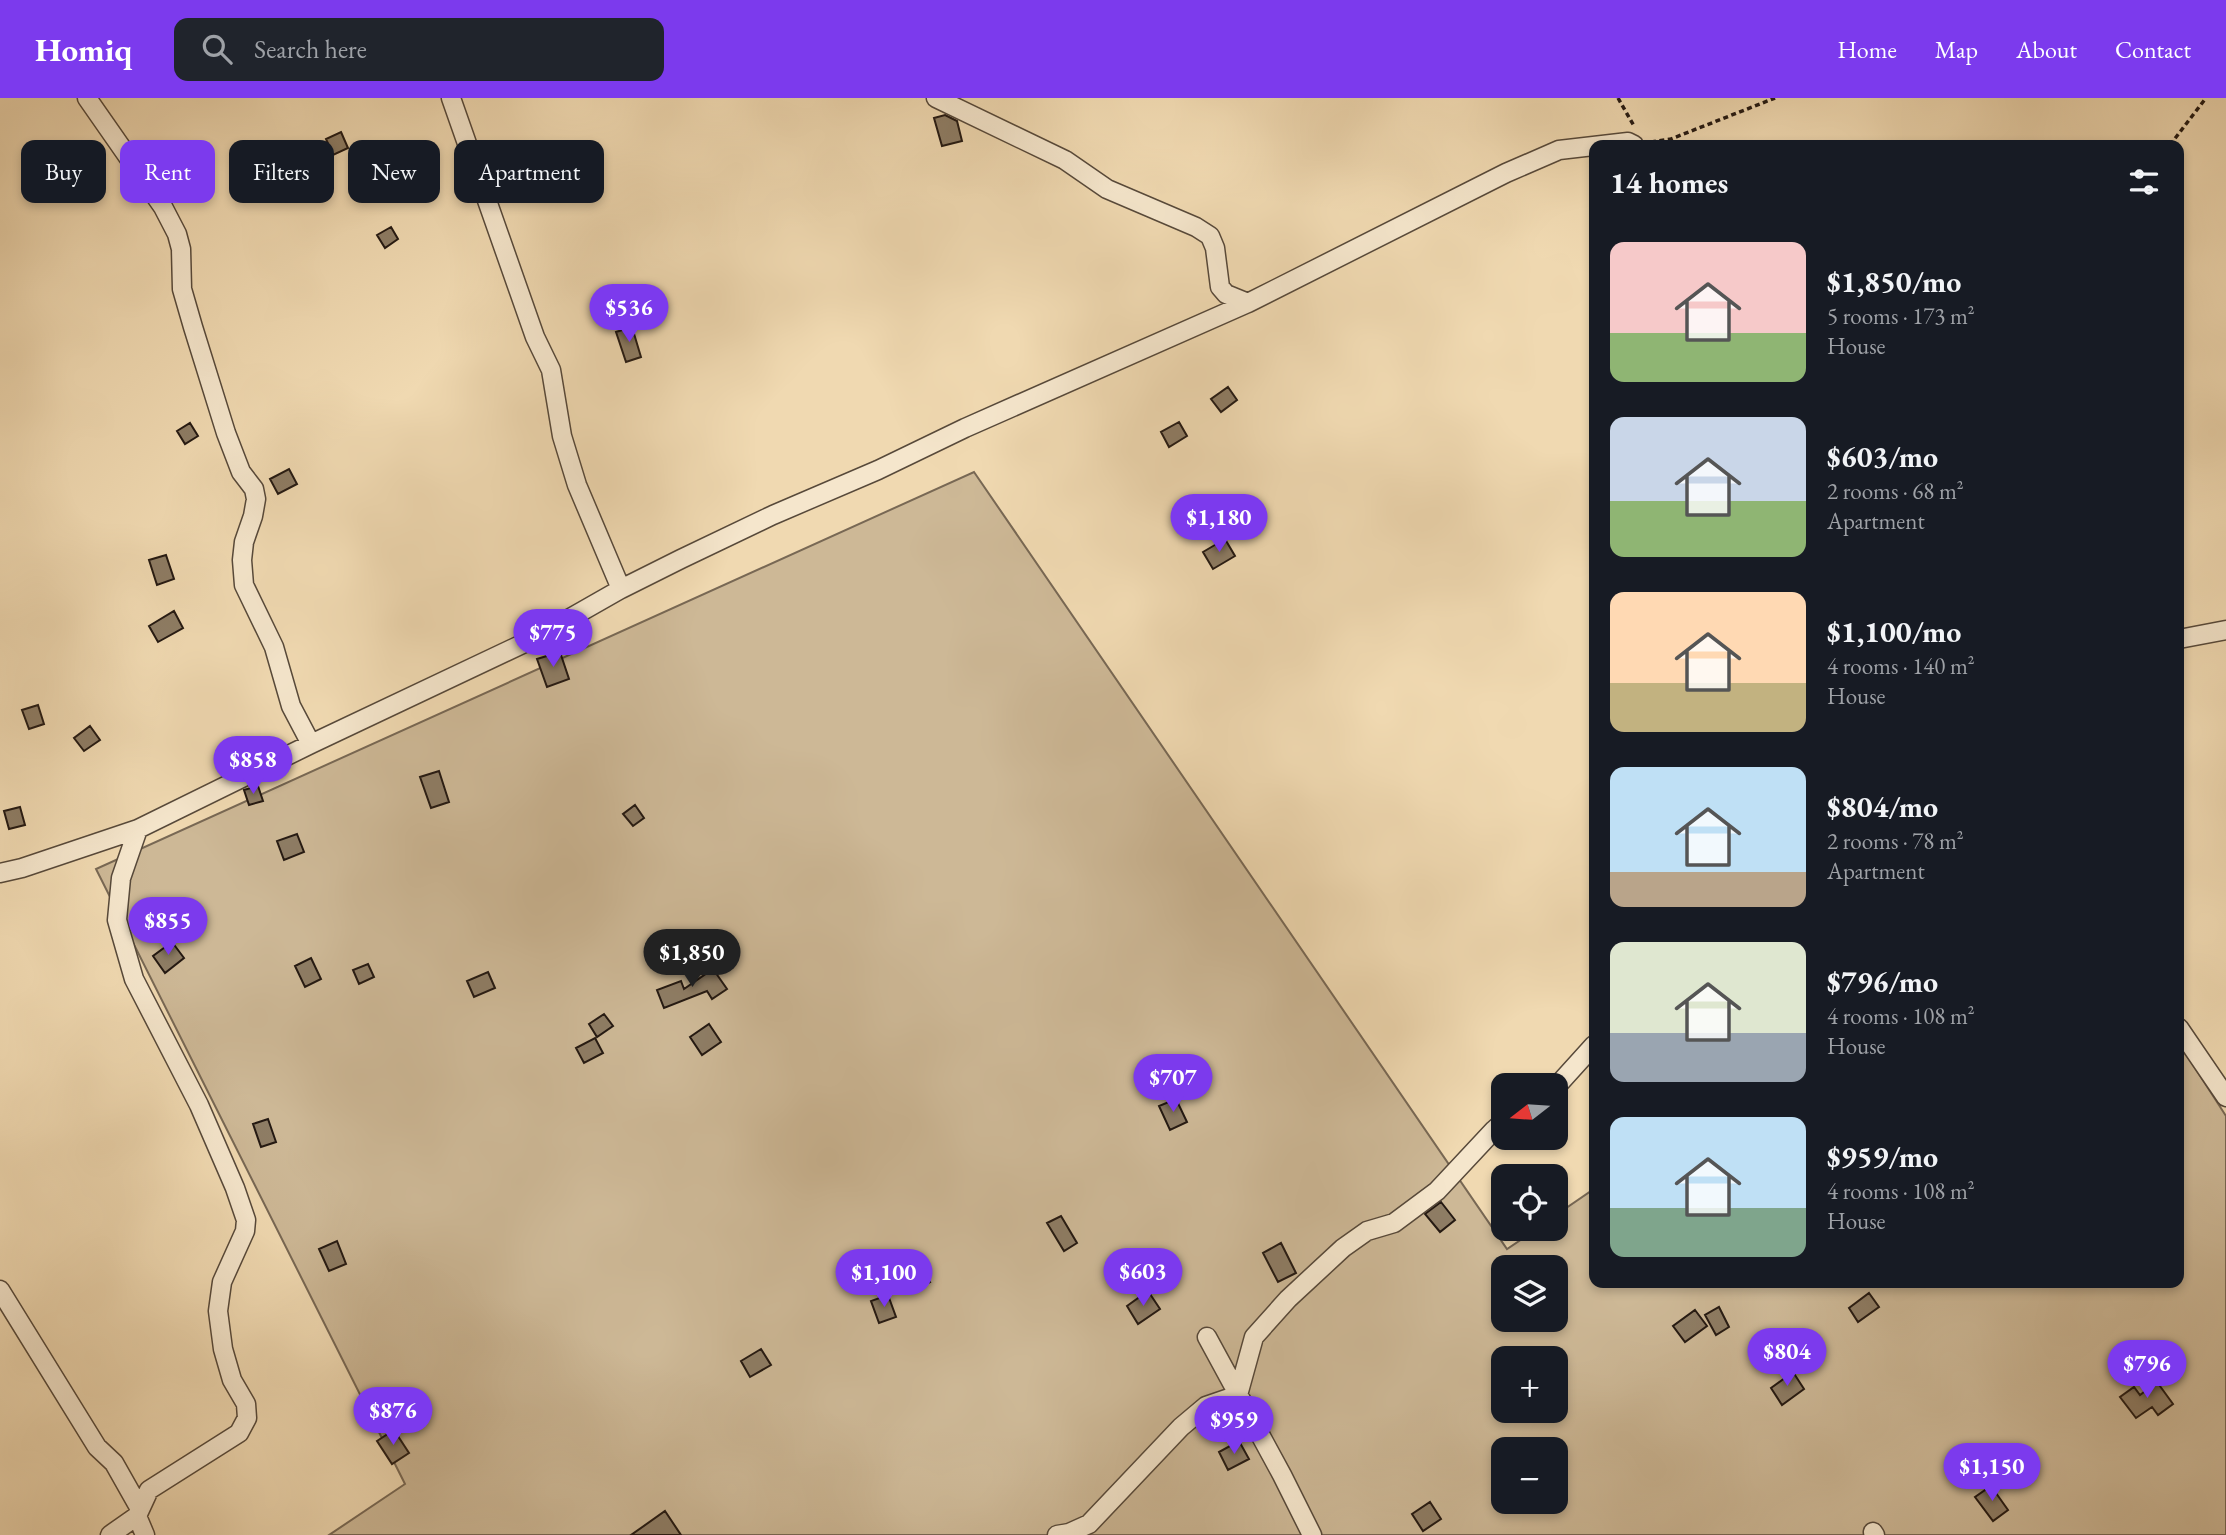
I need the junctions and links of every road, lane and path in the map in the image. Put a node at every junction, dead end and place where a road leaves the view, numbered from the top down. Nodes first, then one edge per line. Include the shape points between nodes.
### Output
1 (87, 98) edge
2 (451, 98) edge
3 (936, 98) edge
4 (1618, 98) edge
5 (1775, 98) edge
6 (2206, 98) edge
7 (1639, 140) edge
8 (1656, 140) edge
9 (2174, 140) edge
10 (1589, 147) edge
11 (1248, 303) junction
12 (621, 589) junction
13 (2226, 630) edge
14 (2184, 638) edge
15 (311, 744) junction
16 (138, 829) junction
17 (0, 873) edge
18 (2184, 1035) edge
19 (1589, 1051) edge
20 (1568, 1074) edge
21 (2226, 1097) edge
22 (1491, 1132) edge
23 (0, 1290) edge
24 (1207, 1337) dead end
25 (1238, 1395) junction
26 (139, 1513) junction
27 (110, 1535) edge
28 (145, 1535) edge
29 (1057, 1535) edge
30 (1312, 1535) edge

1 - 15 street via 177,234 182,289 193,327 230,443 256,499 244,542 244,586 274,648 291,706
2 - 12 street via 535,337 551,370 562,436 577,485
3 - 11 street via 1065,160 1107,189 1210,236 1220,287 1226,295
4 - 7 path
5 - 8 path via 1671,139
6 - 9 path
10 - 11 street via 1559,150 1506,173
11 - 12 street via 773,515
12 - 15 street via 535,638
13 - 14 street
15 - 16 street
16 - 17 street
16 - 26 street via 121,878 117,920 134,979 199,1105 246,1220 222,1282 218,1311 223,1349 232,1380 246,1404 247,1418 239,1433 149,1490
18 - 21 street
19 - 20 street
22 - 25 street via 1437,1191 1394,1223 1367,1231 1351,1242 1288,1299 1254,1337
23 - 26 street via 97,1447 114,1464
24 - 25 street
25 - 29 street via 1206,1406 1181,1427 1089,1524
25 - 30 street
26 - 27 street
26 - 28 street

